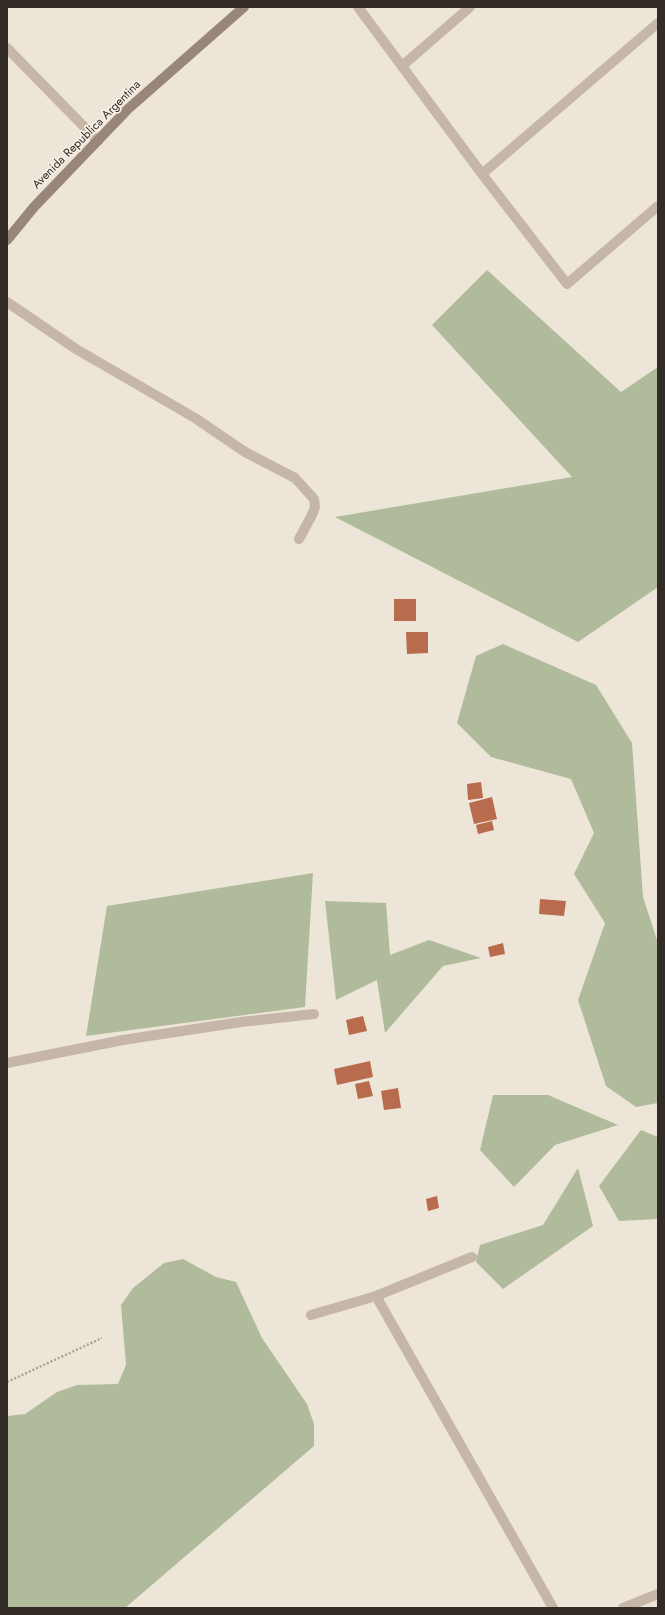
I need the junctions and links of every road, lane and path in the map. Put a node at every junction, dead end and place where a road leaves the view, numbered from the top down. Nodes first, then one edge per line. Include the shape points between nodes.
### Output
1 (244, 7) edge
2 (358, 7) edge
3 (470, 7) edge
4 (658, 23) edge
5 (7, 48) edge
6 (402, 66) junction
7 (98, 141) junction
8 (482, 174) junction
9 (658, 206) edge
10 (7, 240) edge
11 (7, 302) edge
12 (299, 539) dead end
13 (314, 1014) dead end
14 (7, 1063) edge
15 (472, 1257) dead end
16 (376, 1296) junction
17 (311, 1315) dead end
18 (102, 1338) dead end
19 (7, 1382) edge
20 (658, 1594) edge
21 (553, 1608) edge
22 (623, 1608) edge

1 - 7 street, Avenida Republica Argentina via 128,109
2 - 6 street
3 - 6 street
4 - 8 street
5 - 7 street
6 - 8 street
7 - 10 street, Avenida Republica Argentina via 34,207
8 - 9 street via 567,284
11 - 12 street via 76,349 195,418 245,452 295,478 314,499 315,507
13 - 14 street via 130,1039
15 - 16 street
16 - 17 street
16 - 21 street
18 - 19 path
20 - 22 street

